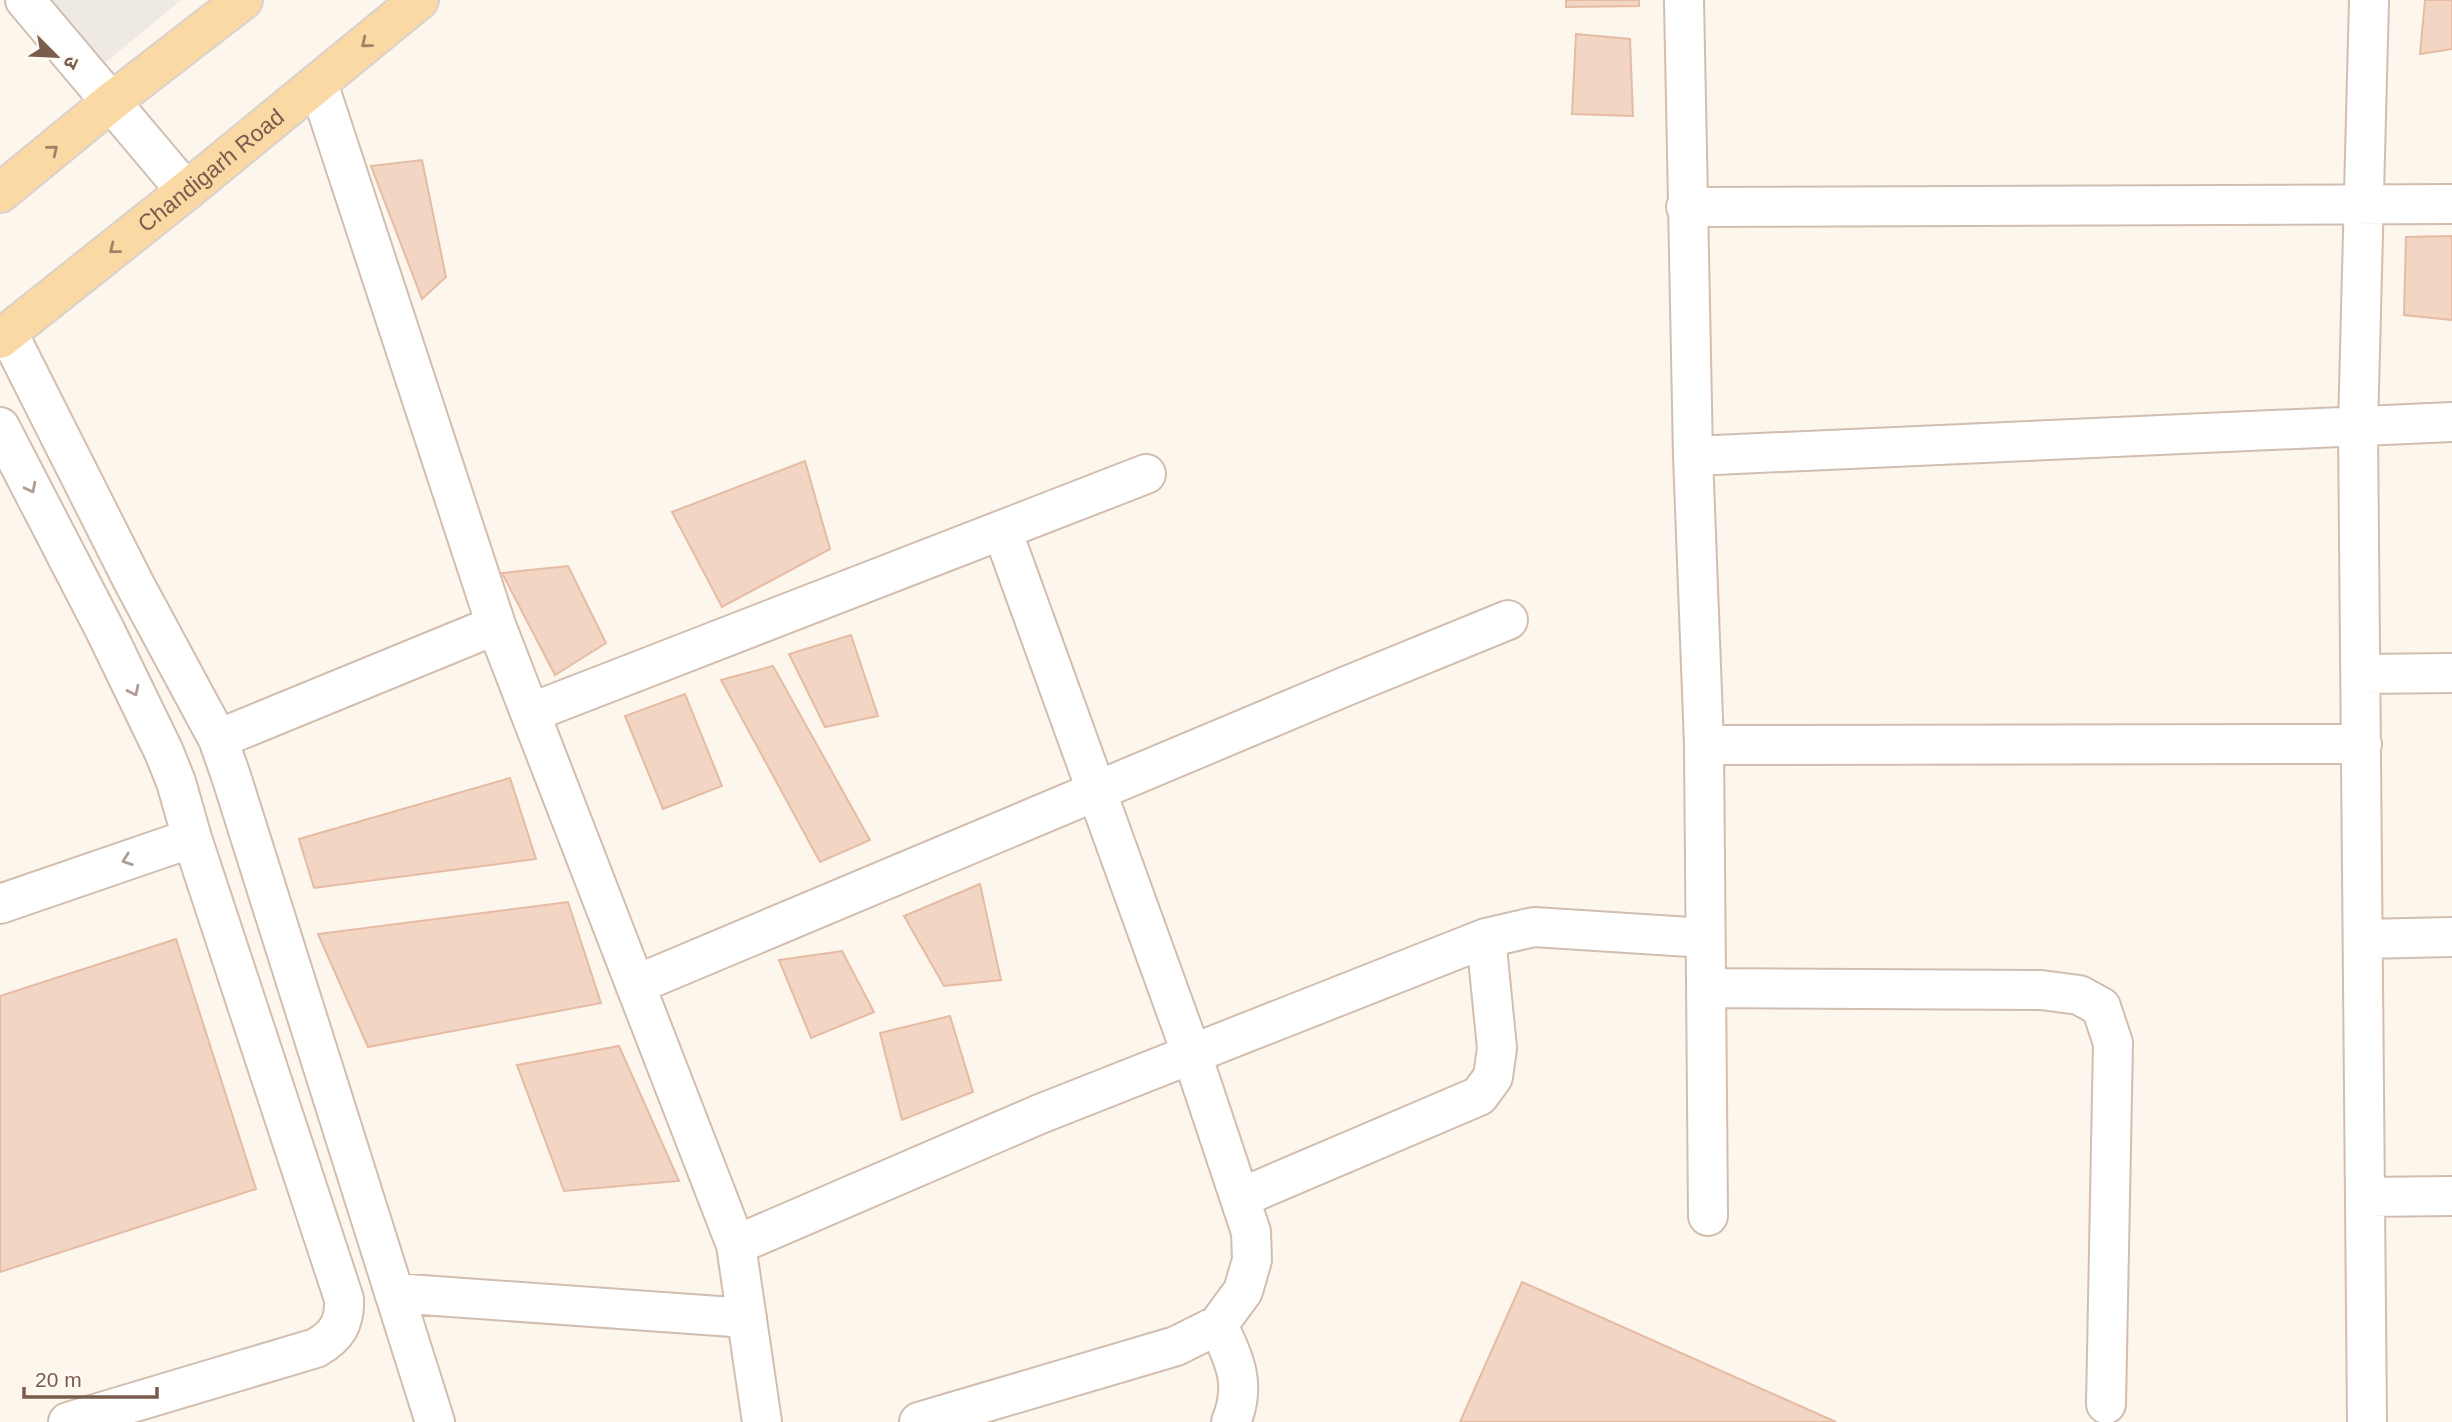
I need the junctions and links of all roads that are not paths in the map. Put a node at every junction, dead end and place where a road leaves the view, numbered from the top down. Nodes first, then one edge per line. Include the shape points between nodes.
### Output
1 (25, 0) edge
2 (243, 0) edge
3 (419, 0) edge
4 (1684, 0) edge
5 (2369, 0) edge
6 (318, 83) junction
7 (111, 102) junction
8 (187, 191) junction
9 (0, 193) edge
10 (2452, 204) edge
11 (2365, 206) junction
12 (1686, 207) junction
13 (4, 336) edge
14 (2452, 422) edge
15 (0, 427) edge
16 (2358, 428) junction
17 (1693, 456) junction
18 (1146, 474) dead end
19 (1002, 530) junction
20 (1508, 620) dead end
21 (496, 625) junction
22 (2452, 673) edge
23 (2361, 674) junction
24 (530, 713) junction
25 (218, 739) junction
26 (2362, 744) junction
27 (1703, 745) junction
28 (1096, 792) junction
29 (192, 838) junction
30 (0, 904) edge
31 (2452, 937) edge
32 (1486, 938) junction
33 (1705, 938) junction
34 (2363, 939) junction
35 (635, 985) junction
36 (1706, 988) junction
37 (1192, 1055) junction
38 (2452, 1196) edge
39 (1240, 1198) junction
40 (2365, 1198) junction
41 (1708, 1216) dead end
42 (736, 1245) junction
43 (394, 1293) junction
44 (747, 1318) junction
45 (1218, 1325) junction
46 (2105, 1404) dead end
47 (68, 1422) edge
48 (435, 1422) edge
49 (762, 1422) edge
50 (919, 1422) edge
51 (1231, 1422) edge
52 (2367, 1422) edge

1 - 7 street
2 - 7 main road
3 -> 6 main road, Chandigarh Road
4 - 12 street
5 - 11 street
6 - 8 main road, Chandigarh Road
6 - 21 street
7 - 8 street
9 -> 7 main road
8 -> 13 main road, Chandigarh Road
10 - 11 street
11 - 12 street
11 - 16 street
12 - 17 street
13 - 25 street
14 - 16 street
15 -> 29 street via 164,752
16 - 17 street
16 - 23 street
17 - 27 street
18 - 19 street
19 - 24 street
19 - 28 street
20 - 28 street
21 - 24 street
21 - 25 street
22 - 23 street
23 - 26 street
24 - 35 street
25 - 43 street
26 - 27 street
26 - 34 street
27 - 33 street
28 - 35 street
28 - 37 street
29 -> 30 street
29 - 47 street via 344,1299 345,1314 330,1340 316,1348
31 - 34 street
32 - 33 street via 1534,927
32 - 37 street
32 - 39 street via 1497,1048 1493,1077 1479,1096
33 - 36 street
34 - 40 street
35 - 42 street
36 - 41 street
36 - 46 street via 2041,990 2079,995 2101,1007 2113,1043
37 - 39 street
37 - 42 street via 1040,1114
38 - 40 street
39 - 45 street via 1251,1232 1252,1260 1242,1291
40 - 52 street
42 - 44 street
43 - 44 street
43 - 48 street
44 - 49 street
45 - 50 street via 1176,1346
45 - 51 street via 1235,1362 1239,1386

